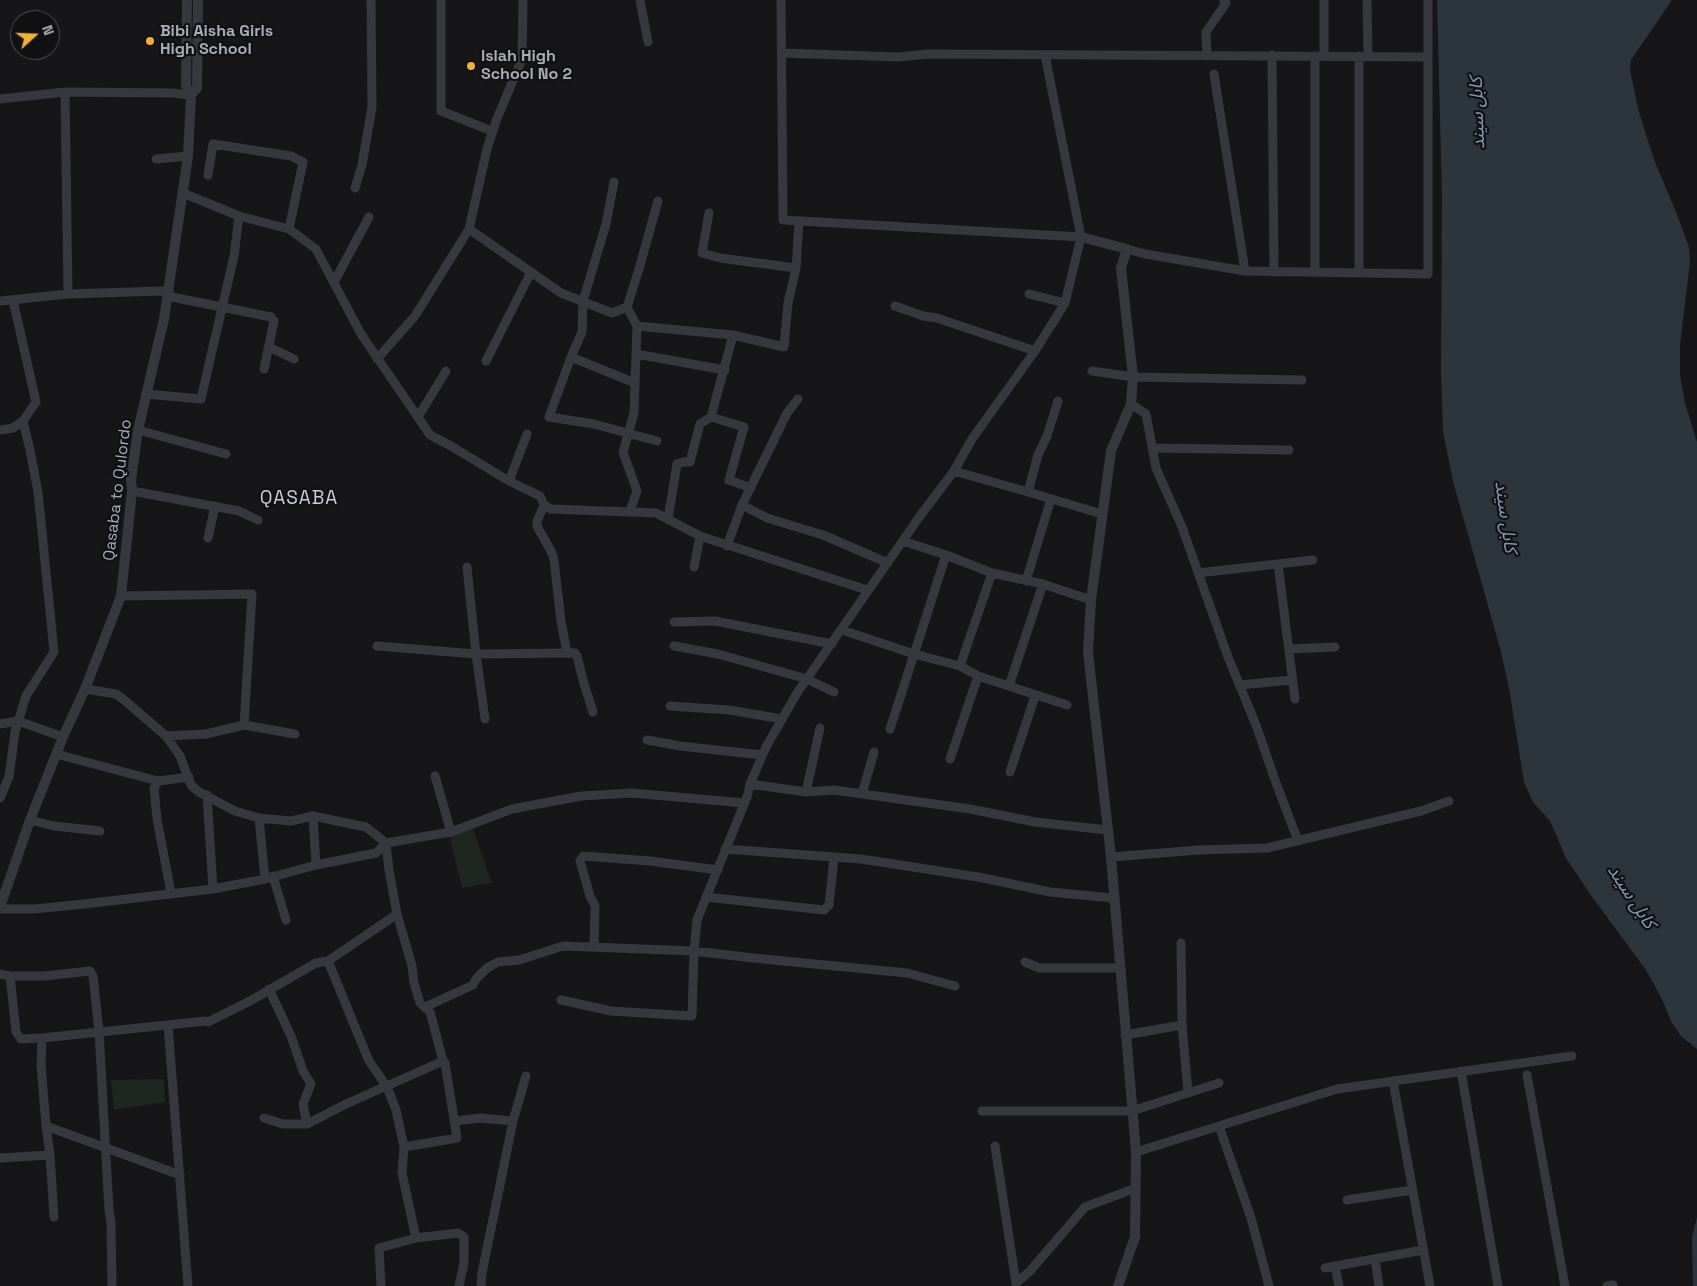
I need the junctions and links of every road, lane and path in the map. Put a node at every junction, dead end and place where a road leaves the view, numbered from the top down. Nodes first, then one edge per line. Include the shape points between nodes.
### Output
1 (187, 0) edge
2 (198, 0) edge
3 (371, 0) edge
4 (441, 0) edge
5 (523, 0) edge
6 (640, 0) edge
7 (781, 0) edge
8 (1224, 0) edge
9 (1324, 0) edge
10 (1367, 0) edge
11 (1428, 0) edge
12 (648, 42) dead end
13 (782, 53) junction
14 (1045, 55) junction
15 (1272, 55) junction
16 (1207, 56) junction
17 (1319, 56) junction
18 (1364, 56) junction
19 (1428, 57) junction
20 (1214, 74) dead end
21 (65, 92) junction
22 (190, 95) junction
23 (0, 99) edge
24 (492, 131) junction
25 (188, 156) junction
26 (156, 160) dead end
27 (208, 175) dead end
28 (614, 182) dead end
29 (355, 188) dead end
30 (183, 193) junction
31 (658, 201) dead end
32 (709, 213) dead end
33 (239, 216) junction
34 (369, 217) dead end
35 (799, 221) junction
36 (290, 229) junction
37 (469, 229) junction
38 (1080, 237) junction
39 (1127, 249) junction
40 (796, 268) junction
41 (1245, 271) junction
42 (531, 272) junction
43 (1274, 272) junction
44 (1315, 273) junction
45 (1359, 273) junction
46 (334, 282) junction
47 (168, 292) junction
48 (68, 294) junction
49 (1029, 294) dead end
50 (13, 300) junction
51 (583, 300) junction
52 (0, 301) edge
53 (1065, 303) junction
54 (896, 306) dead end
55 (223, 307) junction
56 (627, 307) junction
57 (637, 326) junction
58 (732, 335) junction
59 (269, 347) junction
60 (1035, 351) junction
61 (636, 354) junction
62 (571, 357) junction
63 (378, 359) junction
64 (294, 360) dead end
65 (486, 361) dead end
66 (264, 368) dead end
67 (725, 370) junction
68 (446, 371) dead end
69 (1092, 371) dead end
70 (1133, 377) junction
71 (1302, 380) dead end
72 (635, 384) junction
73 (146, 394) junction
74 (798, 399) dead end
75 (1058, 401) dead end
76 (1131, 404) junction
77 (418, 417) junction
78 (711, 417) junction
79 (23, 421) junction
80 (0, 430) edge
81 (138, 430) junction
82 (628, 433) junction
83 (527, 434) dead end
84 (658, 441) dead end
85 (1152, 448) junction
86 (1289, 450) dead end
87 (226, 454) dead end
88 (954, 471) junction
89 (509, 481) junction
90 (751, 488) junction
91 (132, 491) junction
92 (1028, 492) junction
93 (1051, 499) junction
94 (544, 505) junction
95 (742, 505) junction
96 (215, 506) junction
97 (630, 511) junction
98 (1102, 514) junction
99 (668, 519) junction
100 (258, 520) dead end
101 (700, 536) junction
102 (208, 538) dead end
103 (903, 541) junction
104 (728, 546) junction
105 (946, 555) junction
106 (1312, 560) dead end
107 (888, 563) junction
108 (1278, 564) junction
109 (467, 567) dead end
110 (694, 567) dead end
111 (992, 573) junction
112 (1198, 573) junction
113 (1026, 581) junction
114 (1043, 584) junction
115 (867, 590) junction
116 (121, 596) junction
117 (1091, 600) junction
118 (674, 622) dead end
119 (842, 630) junction
120 (832, 644) junction
121 (377, 646) dead end
122 (674, 646) dead end
123 (1335, 647) dead end
124 (1288, 649) junction
125 (567, 653) junction
126 (476, 654) junction
127 (914, 654) junction
128 (960, 666) junction
129 (978, 676) junction
130 (808, 679) junction
131 (1292, 680) junction
132 (1240, 685) junction
133 (1009, 686) junction
134 (85, 690) junction
135 (834, 692) dead end
136 (1036, 696) junction
137 (1295, 699) dead end
138 (1067, 705) dead end
139 (670, 706) dead end
140 (593, 712) dead end
141 (485, 719) dead end
142 (782, 719) junction
143 (18, 721) junction
144 (0, 724) edge
145 (244, 726) junction
146 (820, 728) dead end
147 (890, 730) dead end
148 (295, 734) dead end
149 (166, 736) junction
150 (63, 737) junction
151 (647, 740) dead end
152 (874, 752) dead end
153 (56, 754) junction
154 (762, 755) junction
155 (950, 759) dead end
156 (1010, 772) dead end
157 (435, 776) dead end
158 (189, 777) junction
159 (158, 780) junction
160 (750, 784) junction
161 (806, 792) junction
162 (862, 794) junction
163 (207, 795) junction
164 (0, 798) edge
165 (1449, 801) dead end
166 (744, 803) junction
167 (313, 816) junction
168 (259, 818) junction
169 (30, 820) junction
170 (1107, 830) junction
171 (100, 832) dead end
172 (451, 832) junction
173 (1298, 841) junction
174 (386, 843) junction
175 (725, 849) junction
176 (1111, 857) junction
177 (834, 858) junction
178 (316, 865) junction
179 (718, 870) junction
180 (269, 878) junction
181 (213, 888) junction
182 (171, 893) junction
183 (706, 897) junction
184 (1113, 898) junction
185 (0, 908) edge
186 (397, 914) junction
187 (286, 920) dead end
188 (1181, 943) dead end
189 (594, 948) junction
190 (694, 951) junction
191 (328, 961) junction
192 (1025, 962) dead end
193 (1119, 968) junction
194 (0, 974) edge
195 (10, 976) junction
196 (955, 986) dead end
197 (269, 989) junction
198 (561, 1000) dead end
199 (426, 1007) junction
200 (168, 1025) junction
201 (1182, 1025) junction
202 (99, 1031) junction
203 (1125, 1035) junction
204 (42, 1038) junction
205 (1572, 1056) dead end
206 (442, 1061) junction
207 (1461, 1071) junction
208 (1527, 1075) dead end
209 (526, 1076) dead end
210 (1393, 1081) junction
211 (1219, 1083) dead end
212 (386, 1086) junction
213 (1188, 1092) junction
214 (982, 1111) dead end
215 (1132, 1111) junction
216 (264, 1118) dead end
217 (513, 1120) junction
218 (455, 1121) junction
219 (307, 1124) junction
220 (46, 1126) junction
221 (1219, 1126) junction
222 (996, 1146) dead end
223 (105, 1148) junction
224 (404, 1148) junction
225 (1136, 1152) junction
226 (50, 1155) junction
227 (0, 1158) edge
228 (180, 1175) junction
229 (1136, 1188) junction
230 (1412, 1190) junction
231 (1347, 1200) dead end
232 (54, 1217) dead end
233 (416, 1238) junction
234 (1423, 1250) junction
235 (1374, 1259) junction
236 (1335, 1266) junction
237 (1325, 1268) dead end
238 (112, 1286) edge
239 (188, 1286) edge
240 (381, 1286) edge
241 (459, 1286) edge
242 (481, 1286) edge
243 (1118, 1286) edge
244 (1269, 1286) edge
245 (1339, 1286) edge
246 (1379, 1286) edge
247 (1430, 1286) edge
248 (1498, 1286) edge
249 (1565, 1286) edge

1 - 22 street via 186,86
2 - 22 street, Qasaba to Qulordo via 197,88
3 - 29 street via 372,107
4 - 24 street via 442,111
5 - 24 street via 522,59
6 - 12 street
7 - 13 street
8 - 16 street via 1226,4 1206,32
9 - 17 street
10 - 18 street
11 - 19 street
13 - 14 street via 898,57 928,54
13 - 35 street via 784,220
14 - 16 street
14 - 38 street
15 - 16 street
15 - 17 street
15 - 43 street
17 - 18 street
17 - 44 street
18 - 19 street
18 - 45 street
19 - 45 street via 1428,274
20 - 41 street
21 - 22 street
21 - 23 street
21 - 48 street
22 - 25 street, Qasaba to Qulordo
24 - 37 street
25 - 26 street
25 - 30 street, Qasaba to Qulordo
27 - 36 street via 213,144 291,156 303,162
28 - 51 street via 606,224
30 - 33 street
30 - 47 street, Qasaba to Qulordo
31 - 56 street
32 - 40 street via 702,253
33 - 36 street
33 - 55 street
34 - 46 street
35 - 38 street
35 - 40 street
36 - 46 street via 316,249
37 - 42 street
37 - 63 street via 415,316
38 - 39 street
38 - 53 street
39 - 41 street
39 - 70 street via 1121,268
40 - 58 street via 788,303 784,347
41 - 43 street
42 - 51 street via 561,293
42 - 65 street
43 - 44 street
44 - 45 street
46 - 63 street
47 - 48 street
47 - 55 street via 172,297
47 - 73 street, Qasaba to Qulordo
48 - 50 street
49 - 53 street
50 - 52 street
50 - 79 street via 36,402
51 - 56 street via 612,313
51 - 62 street via 582,332
53 - 60 street
54 - 60 street
55 - 59 street via 273,318
55 - 73 street via 201,400
56 - 57 street
57 - 58 street
57 - 61 street
58 - 67 street
59 - 64 street
59 - 66 street
60 - 88 street via 972,439
61 - 67 street
61 - 72 street
62 - 72 street
62 - 82 street via 550,418
63 - 77 street
67 - 78 street
68 - 77 street
69 - 70 street
70 - 71 street
70 - 76 street
72 - 82 street via 634,413
73 - 81 street, Qasaba to Qulordo
74 - 90 street via 787,413
75 - 92 street
76 - 85 street via 1146,414
76 - 98 street via 1111,451
77 - 89 street via 430,436
78 - 90 street via 744,426 729,480
78 - 99 street via 700,424 690,462 677,464
79 - 80 street via 13,428
79 - 143 street via 38,492 54,652 26,696
81 - 87 street
81 - 91 street, Qasaba to Qulordo
82 - 84 street
82 - 97 street via 623,452 637,491
83 - 89 street
85 - 86 street
85 - 112 street via 1156,468
88 - 92 street
88 - 103 street
89 - 94 street via 540,496
90 - 95 street
91 - 96 street
91 - 116 street, Qasaba to Qulordo
92 - 93 street
93 - 98 street
93 - 113 street
94 - 97 street via 551,509
94 - 125 street via 537,526 554,560
95 - 104 street
95 - 107 street
96 - 100 street via 239,511
96 - 102 street
97 - 99 street via 656,512
98 - 117 street
99 - 101 street
101 - 104 street
101 - 110 street
103 - 105 street
103 - 107 street
104 - 115 street
105 - 111 street
105 - 127 street
106 - 108 street
107 - 115 street
108 - 112 street
108 - 124 street
109 - 126 street
111 - 113 street
111 - 128 street
112 - 132 street
113 - 114 street
114 - 117 street
114 - 133 street
115 - 119 street
116 - 134 street, Qasaba to Qulordo
116 - 145 street via 252,594
117 - 170 street via 1088,652
118 - 120 street via 715,620
119 - 120 street
119 - 127 street
120 - 130 street
121 - 126 street
122 - 130 street via 718,654
123 - 124 street
124 - 131 street
125 - 126 street
125 - 140 street via 576,654
126 - 141 street
127 - 128 street
127 - 147 street
128 - 129 street
129 - 133 street
129 - 155 street
130 - 135 street
130 - 142 street
131 - 132 street
131 - 137 street
132 - 173 street
133 - 136 street
134 - 149 street via 116,694
134 - 150 street, Qasaba to Qulordo
136 - 138 street
136 - 156 street
139 - 142 street via 729,710
142 - 154 street
143 - 144 street
143 - 150 street
143 - 164 street via 9,777
145 - 148 street
145 - 149 street via 206,734
146 - 161 street
149 - 158 street
150 - 153 street, Qasaba to Qulordo
151 - 154 street
152 - 162 street
153 - 159 street
153 - 169 street, Qasaba to Qulordo
154 - 160 street
157 - 172 street
158 - 159 street
158 - 163 street via 191,785
159 - 182 street via 154,788 157,819
160 - 161 street
160 - 166 street
161 - 162 street via 834,790
162 - 170 street via 1035,822
163 - 168 street via 235,811
163 - 181 street
165 - 173 street
166 - 172 street via 632,793 581,796 512,809
166 - 175 street
167 - 168 street via 291,821
167 - 174 street via 366,826
167 - 178 street
168 - 180 street
169 - 171 street
169 - 185 street, Qasaba to Qulordo
170 - 176 street
172 - 174 street
173 - 176 street via 1267,848
174 - 178 street via 376,853
174 - 186 street
175 - 177 street
175 - 179 street
176 - 184 street
177 - 183 street via 829,904 824,910
177 - 184 street via 978,877 1050,892
178 - 180 street
179 - 183 street
179 - 189 street via 583,856 580,861 595,906
180 - 181 street
180 - 187 street
181 - 182 street
182 - 185 street via 34,909
183 - 190 street via 697,920
184 - 193 street
186 - 191 street
186 - 199 street via 420,1003
188 - 201 street
189 - 190 street
189 - 199 street via 563,946 519,960 498,962 487,968 473,985
190 - 196 street via 906,973
190 - 198 street via 692,1016 611,1011
191 - 197 street via 316,963
191 - 212 street via 368,1061
192 - 193 street via 1039,968
193 - 203 street
194 - 195 street
195 - 202 street via 90,972
195 - 204 street via 16,1032 21,1039
197 - 200 street via 208,1022
197 - 219 street via 311,1084 303,1104
199 - 206 street
200 - 202 street
200 - 228 street
201 - 203 street
201 - 213 street
202 - 204 street
202 - 223 street
203 - 215 street
204 - 220 street
205 - 207 street
206 - 212 street
206 - 218 street via 445,1063
207 - 210 street
207 - 248 street
208 - 249 street
209 - 217 street
210 - 221 street via 1338,1089
210 - 230 street
211 - 213 street
212 - 219 street
212 - 224 street via 396,1110
213 - 215 street
214 - 215 street
215 - 225 street
216 - 219 street via 283,1124
217 - 218 street via 480,1118
217 - 242 street
218 - 224 street via 457,1138
220 - 223 street
220 - 226 street
221 - 225 street
221 - 244 street via 1251,1218
222 - 229 street via 1016,1282 1030,1271 1085,1207
223 - 228 street
223 - 238 street
224 - 233 street via 402,1173
225 - 229 street
226 - 227 street
226 - 232 street
228 - 239 street
229 - 243 street via 1135,1237
230 - 231 street
230 - 234 street
233 - 240 street via 379,1248
233 - 241 street via 458,1233 464,1237 464,1263
234 - 235 street
234 - 247 street
235 - 236 street
235 - 246 street
236 - 237 street
236 - 245 street

